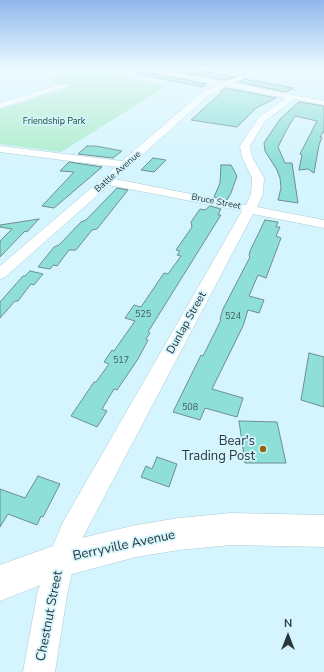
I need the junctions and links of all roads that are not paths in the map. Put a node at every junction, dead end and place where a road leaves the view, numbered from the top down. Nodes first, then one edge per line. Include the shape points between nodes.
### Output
1 (18, 100) edge
2 (198, 100) edge
3 (287, 100) edge
4 (310, 100) edge
5 (324, 103) edge
6 (0, 106) edge
7 (0, 149) edge
8 (126, 165) junction
9 (108, 181) junction
10 (249, 208) junction
11 (324, 224) edge
12 (0, 274) edge
13 (324, 532) edge
14 (61, 560) junction
15 (0, 583) edge
16 (39, 672) edge

1 - 6 street
2 - 8 street, Battle Avenue
3 - 10 street, Dunlap Street via 262,119 245,146 246,157 256,172 258,183 257,194
4 - 5 street
7 - 8 street
8 - 9 street, Battle Avenue
9 - 10 street, Bruce Street
9 - 12 street, Battle Avenue
10 - 11 street, Bruce Street
10 - 14 street, Dunlap Street via 72,531
13 - 14 main road, Berryville Avenue via 231,529 179,534 136,541
14 - 15 main road, Berryville Avenue
14 - 16 street, Chestnut Street via 52,595

